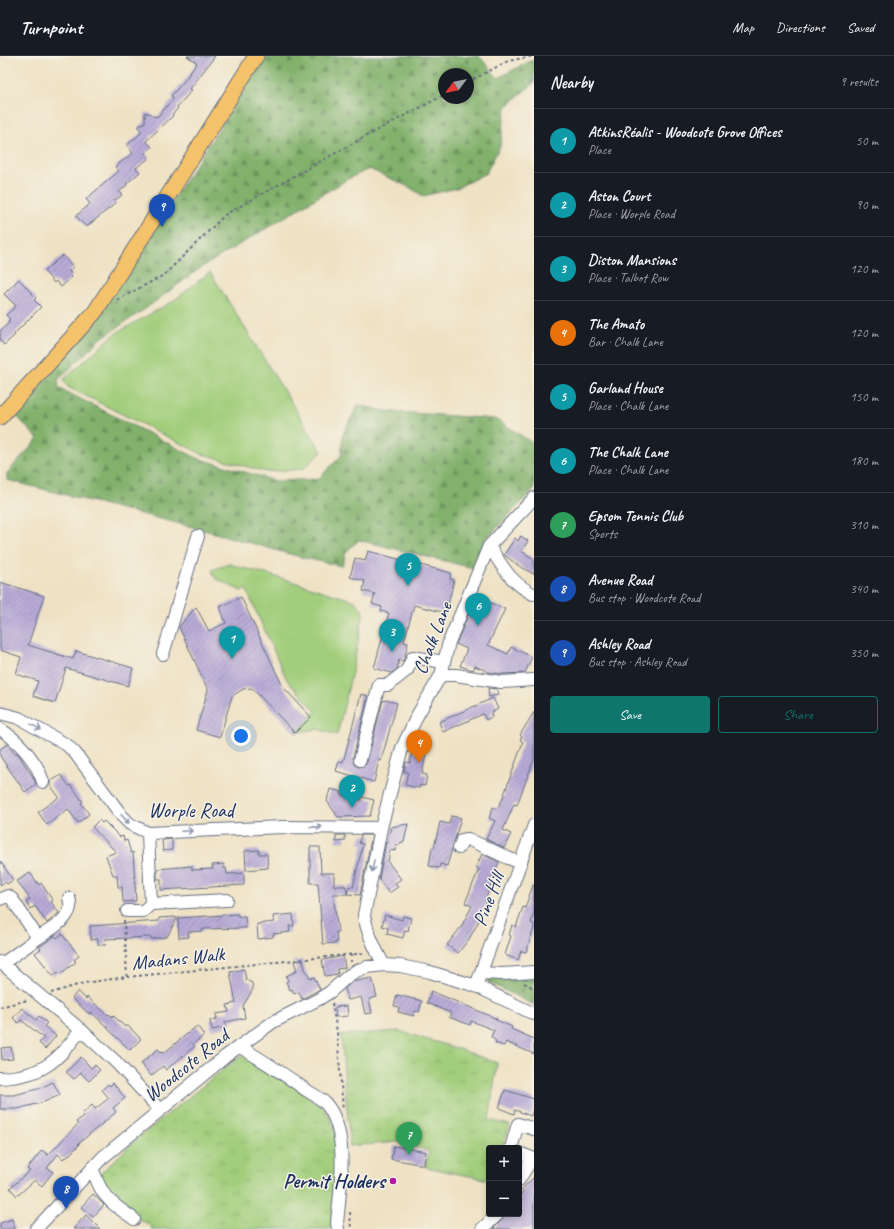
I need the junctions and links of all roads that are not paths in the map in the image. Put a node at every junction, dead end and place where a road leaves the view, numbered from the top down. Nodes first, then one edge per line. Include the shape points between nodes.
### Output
1 (256, 56) edge
2 (0, 417) edge
3 (534, 498) edge
4 (198, 536) dead end
5 (489, 546) junction
6 (533, 594) dead end
7 (163, 654) dead end
8 (444, 662) junction
9 (441, 675) junction
10 (534, 680) edge
11 (0, 713) edge
12 (0, 729) edge
13 (360, 760) dead end
14 (43, 782) dead end
15 (534, 825) edge
16 (381, 828) junction
17 (148, 833) junction
18 (459, 848) dead end
19 (530, 850) edge
20 (521, 863) junction
21 (0, 898) edge
22 (70, 898) dead end
23 (227, 900) dead end
24 (151, 904) junction
25 (127, 912) road end
26 (38, 938) junction
27 (1, 963) edge
28 (384, 965) junction
29 (534, 972) edge
30 (481, 973) junction
31 (476, 986) junction
32 (534, 1014) edge
33 (81, 1030) junction
34 (239, 1046) junction
35 (0, 1078) edge
36 (160, 1110) junction
37 (534, 1129) edge
38 (512, 1145) edge
39 (522, 1155) edge
40 (92, 1168) junction
41 (522, 1175) edge
42 (495, 1217) edge
43 (134, 1219) dead end
44 (36, 1229) edge
45 (338, 1229) edge
46 (482, 1229) edge

1 - 2 main road via 95,312
3 - 5 street, Chalk Lane
4 - 7 street
5 - 6 street via 513,581
5 - 8 street, Chalk Lane via 449,642
8 - 9 street, Chalk Lane
8 - 13 street via 413,657 407,670 388,685 379,685
9 - 10 street via 501,682
9 - 16 street, Chalk Lane via 402,748
11 -> 17 street, Worple Road via 19,718 67,745 122,816 130,824
12 - 14 street via 21,746 35,764
15 - 19 street, Pine Hill
17 -> 16 street, Worple Road via 282,827
16 -> 28 street, Chalk Lane via 364,915 371,940
17 - 24 street
18 - 20 street via 462,840 468,838
19 - 20 street, Pine Hill
20 - 30 street, Pine Hill
21 - 26 street via 8,896 12,899
22 - 26 street via 66,916
23 - 24 street
24 - 25 street via 143,911
26 - 27 street
27 - 33 street
28 - 31 street, Woodcote Road via 423,970
28 - 34 street, Woodcote Road via 356,971 330,992 273,1022
29 - 30 street
30 - 31 street, Pine Hill
31 - 32 street, Woodcote Road
33 - 35 street via 56,1060 41,1069 28,1074
33 - 36 street via 116,1062
34 - 36 street, Woodcote Road
34 - 45 street via 326,1103 335,1120 340,1144 342,1170
36 - 40 street, Woodcote Road
37 - 38 street via 518,1124
39 - 41 street via 530,1162
40 - 43 street via 105,1194
40 - 44 street, Woodcote Road
42 - 46 street

